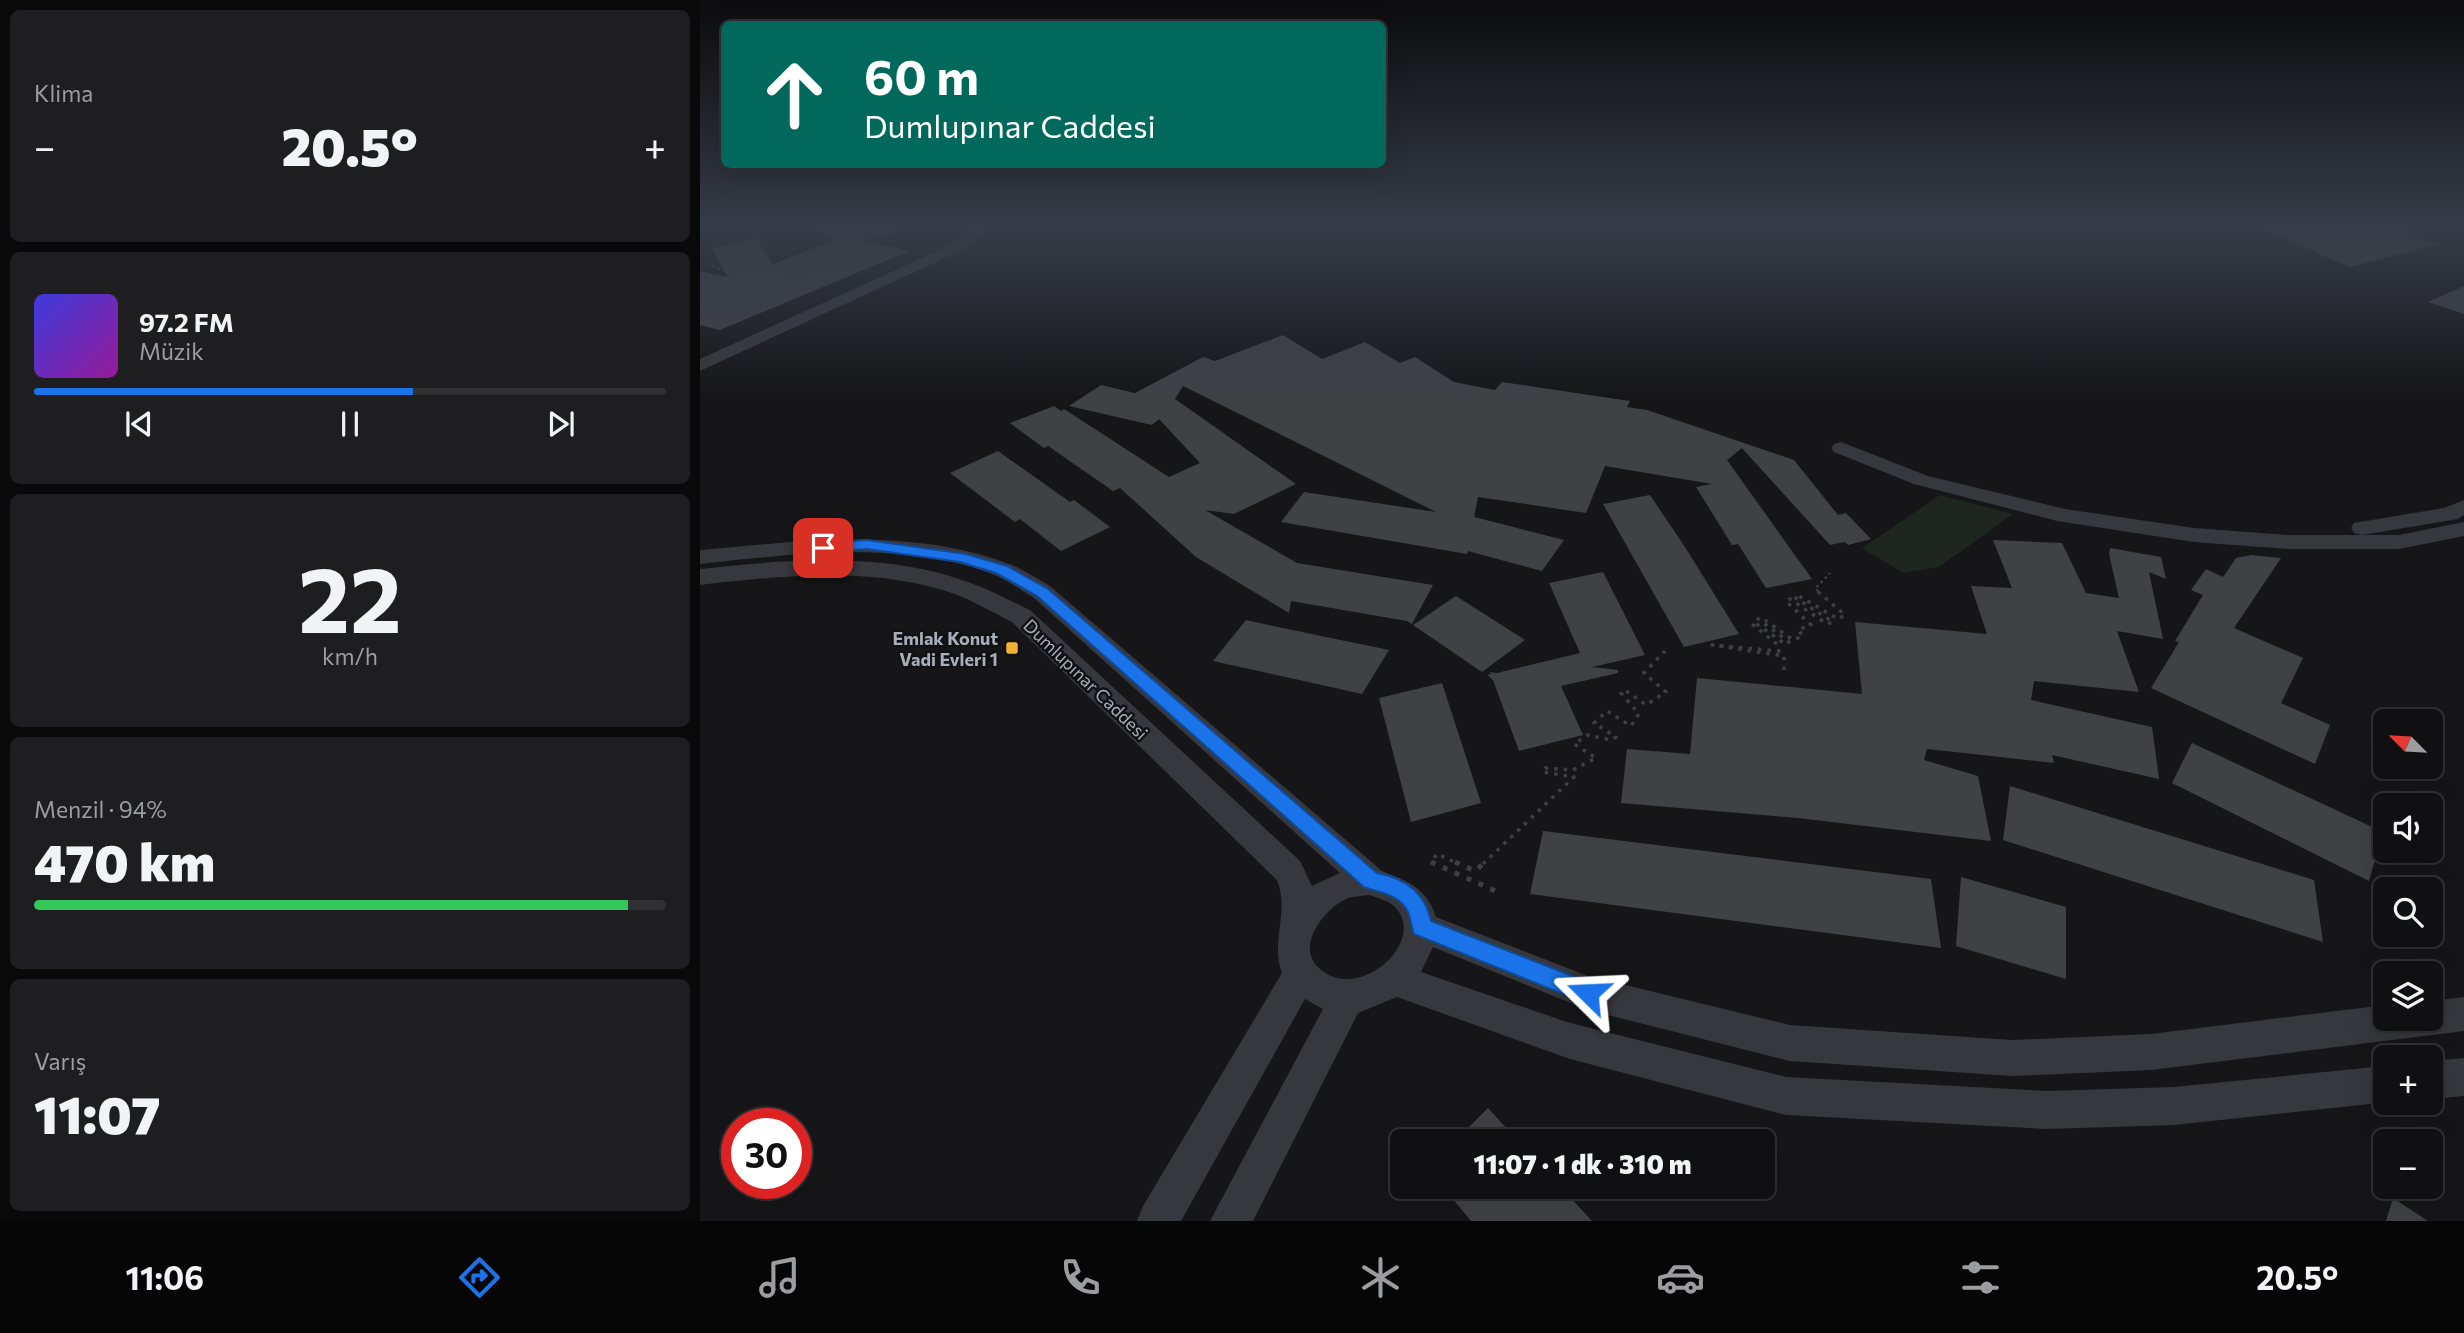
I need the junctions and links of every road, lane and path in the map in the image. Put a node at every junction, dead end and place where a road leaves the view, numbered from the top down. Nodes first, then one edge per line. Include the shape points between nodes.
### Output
1 (776, 283) edge
2 (863, 283) edge
3 (879, 283) edge
4 (700, 314) edge
5 (700, 357) edge
6 (700, 366) edge
7 (2464, 506) edge
8 (2464, 529) edge
9 (700, 557) edge
10 (1830, 573) dead end
11 (700, 577) edge
12 (1665, 650) dead end
13 (1784, 670) dead end
14 (1371, 881) junction
15 (1500, 894) dead end
16 (1298, 927) junction
17 (1422, 928) junction
18 (1300, 975) junction
19 (1395, 980) junction
20 (1348, 997) junction
21 (2464, 1014) edge
22 (2443, 1017) edge
23 (2373, 1024) edge
24 (2464, 1077) edge
25 (2443, 1079) edge
26 (2373, 1086) edge
27 (1158, 1221) edge
28 (1231, 1221) edge

1 - 4 path
2 - 5 street
3 - 6 street
7 - 8 street via 2450,514 2376,528 2266,529 2063,502 1841,448 1921,480 2039,509 2194,535 2289,542 2399,542
9 - 14 street, Dumlupınar Caddesi via 867,545 961,558 1002,569 1042,593
10 - 13 path via 1815,589 1845,615 1838,620 1799,596 1794,597 1833,622 1827,624 1790,599 1786,601 1811,625 1798,630 1803,636 1793,640 1758,619 1789,642 1785,644 1752,624 1778,645 1779,651 1712,645 1784,656
11 - 16 street, Dumlupınar Caddesi via 839,569 907,574 976,593 1021,616 1289,871 1297,889
12 - 15 path via 1644,673 1666,692 1646,705 1625,690 1621,693 1639,714 1630,726 1607,711 1594,723 1616,737 1588,735 1574,744 1596,758 1573,770 1545,768 1543,772 1574,777 1475,871 1437,853 1431,862
14 - 16 street via 1353,882 1328,893 1307,911
14 - 17 street via 1407,894 1418,909
16 - 18 street via 1293,943
17 - 19 street via 1410,964
17 - 23 street via 1588,993 1790,1043 2012,1058 2151,1052
18 - 20 street via 1329,995
18 - 27 street
19 - 20 street
19 - 26 street via 1570,1041 1786,1096 2046,1110 2174,1106
20 - 28 street
21 - 22 street
24 - 25 street

